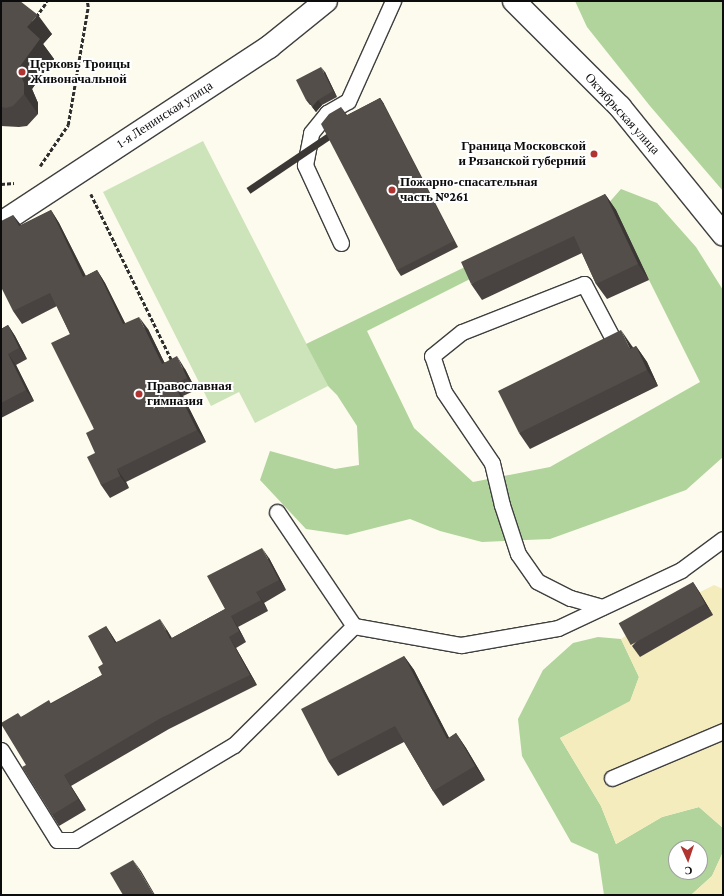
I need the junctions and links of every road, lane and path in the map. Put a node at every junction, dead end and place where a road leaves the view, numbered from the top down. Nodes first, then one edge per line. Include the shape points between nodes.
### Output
1 (47, 1) edge
2 (86, 1) edge
3 (326, 1) edge
4 (393, 1) edge
5 (514, 1) edge
6 (34, 20) edge
7 (38, 170) dead end
8 (80, 170) junction
9 (15, 183) dead end
10 (1, 184) edge
11 (1, 223) edge
12 (723, 234) edge
13 (341, 243) dead end
14 (612, 337) edge
15 (175, 365) edge
16 (277, 512) dead end
17 (723, 539) edge
18 (602, 607) junction
19 (354, 626) junction
20 (723, 731) edge
21 (1, 750) edge
22 (612, 778) dead end

1 - 6 path
2 - 7 path via 88,7 68,125
3 - 8 street, 1-я Ленинская улица via 269,47
4 - 13 lane via 348,101 327,113 311,133 305,165
5 - 12 street, Октябрьская улица via 620,107
8 - 11 street, 1-я Ленинская улица
8 - 15 path
9 - 10 path
14 - 18 lane via 584,284 462,332 432,356 444,392 492,463 518,554 537,581 570,598
16 - 19 lane
17 - 18 lane via 681,570
18 - 19 lane via 558,628 461,645
19 - 21 lane via 234,745 75,840 57,840
20 - 22 lane

